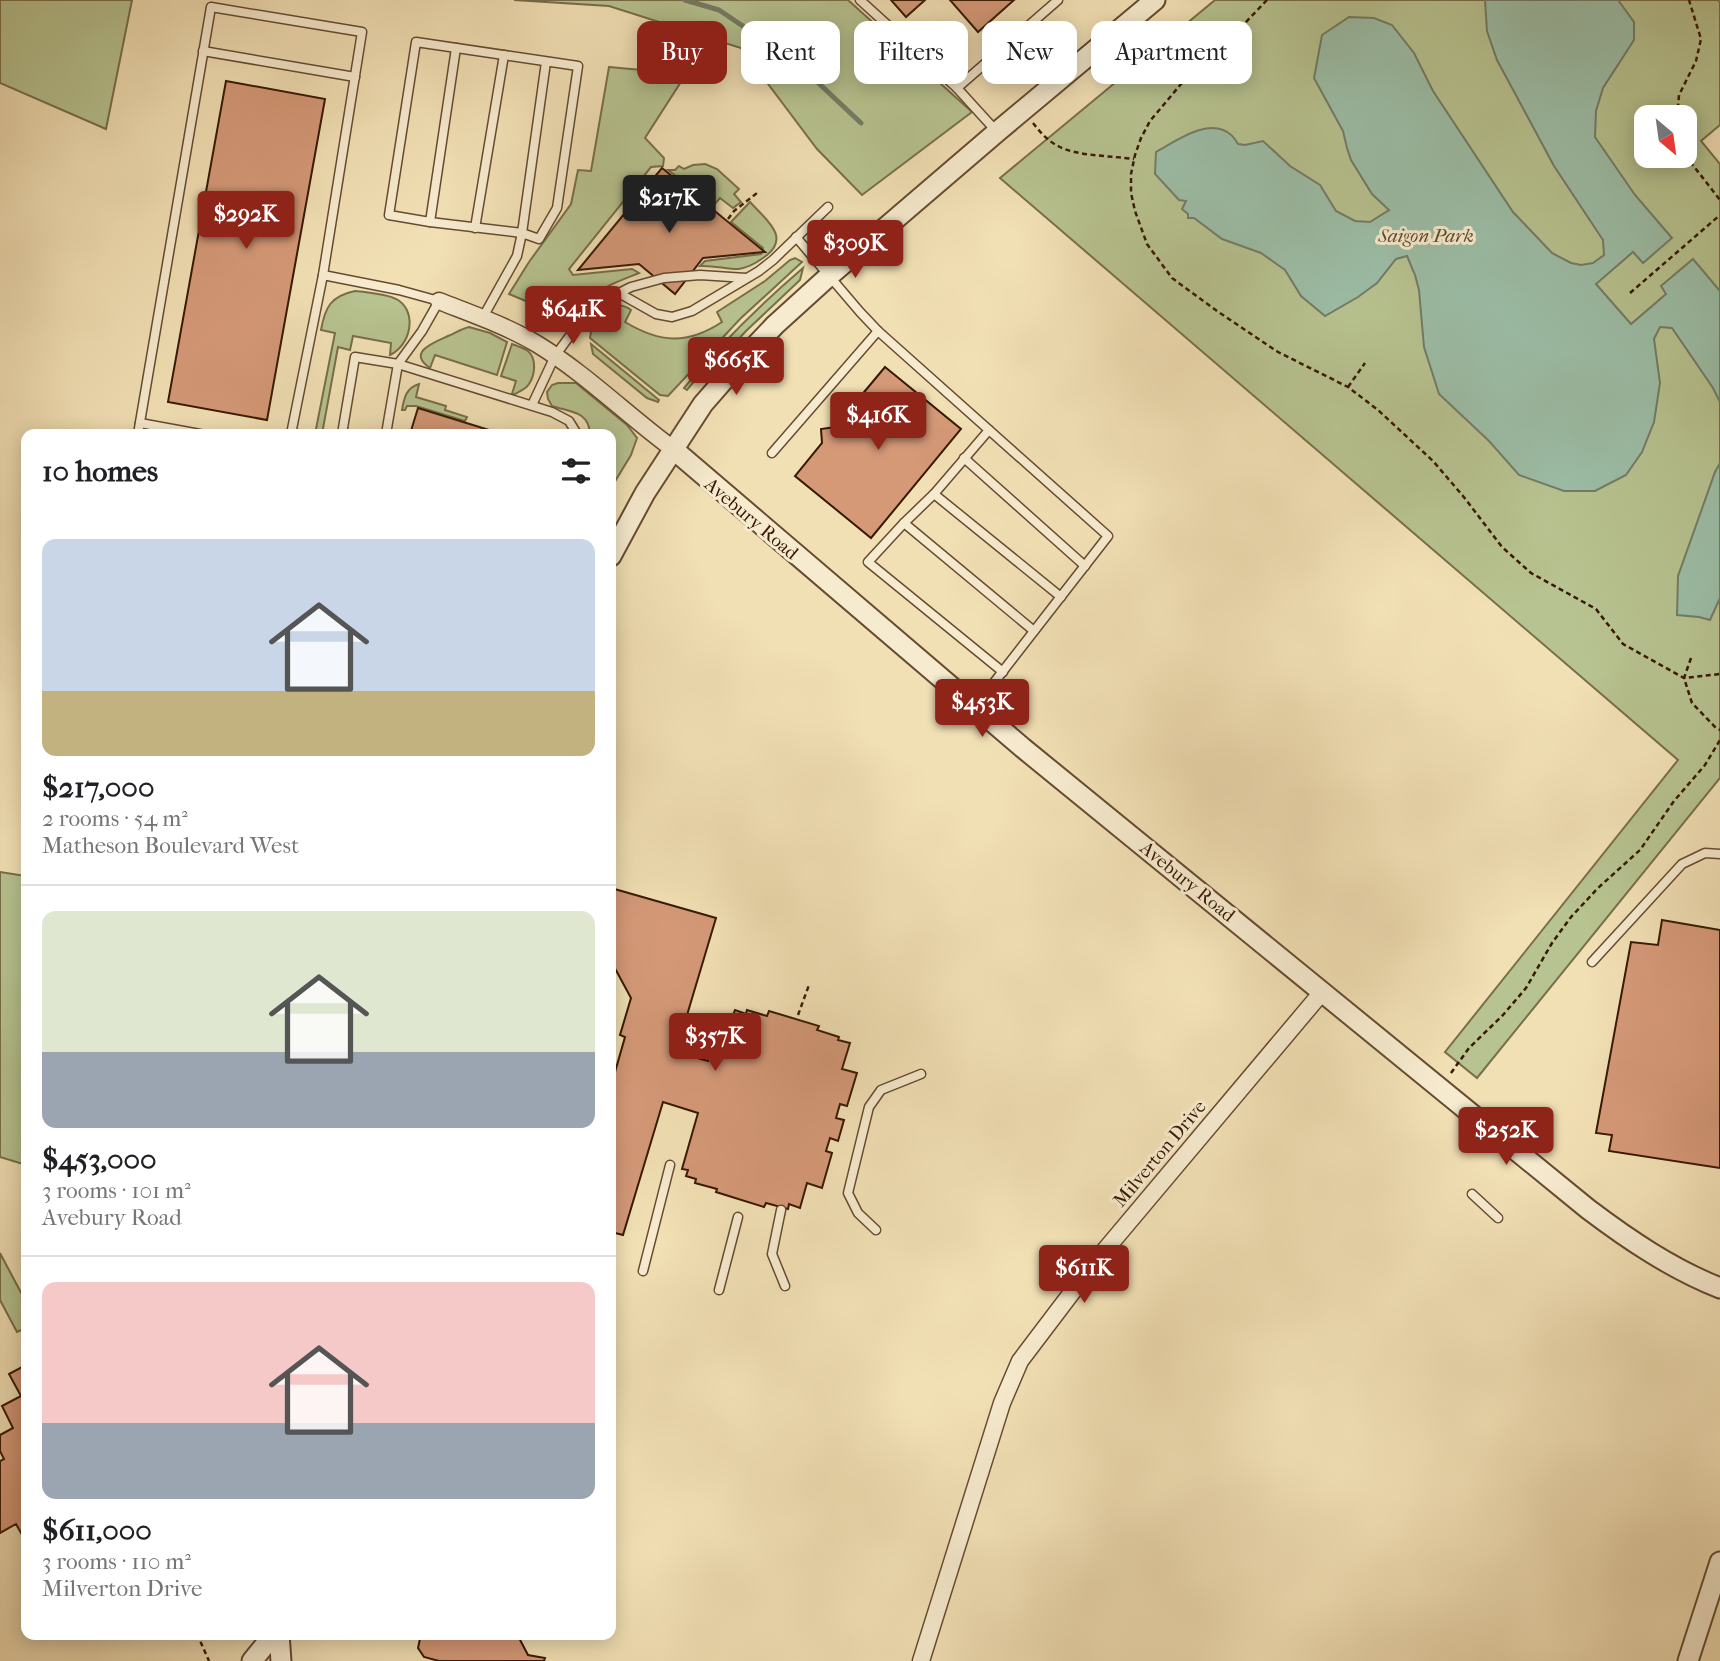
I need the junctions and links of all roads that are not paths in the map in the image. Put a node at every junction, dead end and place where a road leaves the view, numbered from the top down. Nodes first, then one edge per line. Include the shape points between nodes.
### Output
1 (860, 0) edge
2 (1058, 0) edge
3 (1156, 0) edge
4 (456, 48) junction
5 (203, 51) junction
6 (504, 55) junction
7 (546, 62) junction
8 (355, 77) junction
9 (957, 88) junction
10 (997, 132) junction
11 (828, 207) dead end
12 (430, 222) junction
13 (475, 228) junction
14 (522, 233) junction
15 (796, 237) junction
16 (323, 275) junction
17 (829, 276) junction
18 (746, 278) junction
19 (617, 292) junction
20 (439, 301) junction
21 (482, 319) junction
22 (878, 331) junction
23 (555, 356) junction
24 (398, 364) junction
25 (532, 405) junction
26 (140, 424) junction
27 (139, 429) edge
28 (170, 429) edge
29 (292, 429) edge
30 (343, 429) edge
31 (387, 429) edge
32 (574, 429) edge
33 (989, 430) junction
34 (673, 449) junction
35 (772, 453) dead end
36 (964, 458) junction
37 (934, 494) junction
38 (904, 523) junction
39 (616, 547) edge
40 (1085, 566) junction
41 (1061, 597) junction
42 (1034, 631) junction
43 (1003, 672) junction
44 (975, 707) junction
45 (1720, 854) edge
46 (1592, 962) dead end
47 (1323, 991) junction
48 (921, 1074) dead end
49 (670, 1165) dead end
50 (1472, 1194) dead end
51 (781, 1210) dead end
52 (738, 1217) dead end
53 (1498, 1218) dead end
54 (876, 1230) dead end
55 (643, 1271) dead end
56 (785, 1286) dead end
57 (1720, 1288) edge
58 (719, 1290) dead end
59 (1720, 1562) edge
60 (271, 1640) edge
61 (278, 1640) edge
62 (252, 1661) edge
63 (281, 1661) edge
64 (921, 1661) edge
65 (1688, 1661) edge

1 - 9 lane
2 - 9 lane
3 - 10 street
4 - 6 lane
4 - 12 lane
4 - 12 lane via 416,42 389,215
5 - 8 lane
5 - 8 lane via 211,7 349,30 362,33
5 - 26 lane
6 - 7 lane
6 - 13 lane
7 - 14 lane
7 - 14 lane via 578,66 577,79 557,208 538,239
8 - 16 lane
9 - 10 lane
10 - 17 street
11 - 15 lane
12 - 13 lane
13 - 14 lane
14 - 21 lane via 517,256
15 - 17 lane
15 - 18 lane
16 - 20 lane
16 - 29 lane
17 - 22 lane
17 - 34 street via 738,364 703,404
18 - 19 lane via 664,278
18 - 19 lane via 692,311 672,317 656,314
19 - 23 lane via 580,322
20 - 21 street
20 - 24 lane
21 - 23 street
22 - 33 lane
22 - 35 lane
23 - 25 lane
23 - 34 street
24 - 25 lane
24 - 30 lane via 355,357
24 - 31 lane
25 - 32 lane via 569,421
26 - 27 lane
26 - 28 lane
33 - 36 lane
33 - 40 lane via 1108,536
34 - 39 street
34 - 44 street, Avebury Road
36 - 37 lane
36 - 40 lane
37 - 38 lane
37 - 41 lane
38 - 42 lane
38 - 43 lane via 868,562
40 - 41 lane
41 - 42 lane
42 - 43 lane
43 - 44 lane
44 - 47 street, Avebury Road
45 - 46 lane via 1706,853 1682,864
47 - 57 street, Avebury Road via 1621,1234 1666,1263
47 - 64 street, Milverton Drive via 1095,1262 1020,1361 1002,1403
48 - 54 lane via 881,1090 869,1107 848,1193 858,1213
49 - 55 lane
50 - 53 lane
51 - 56 lane via 772,1254
52 - 58 lane
59 - 65 street
60 - 62 street
61 - 63 street

